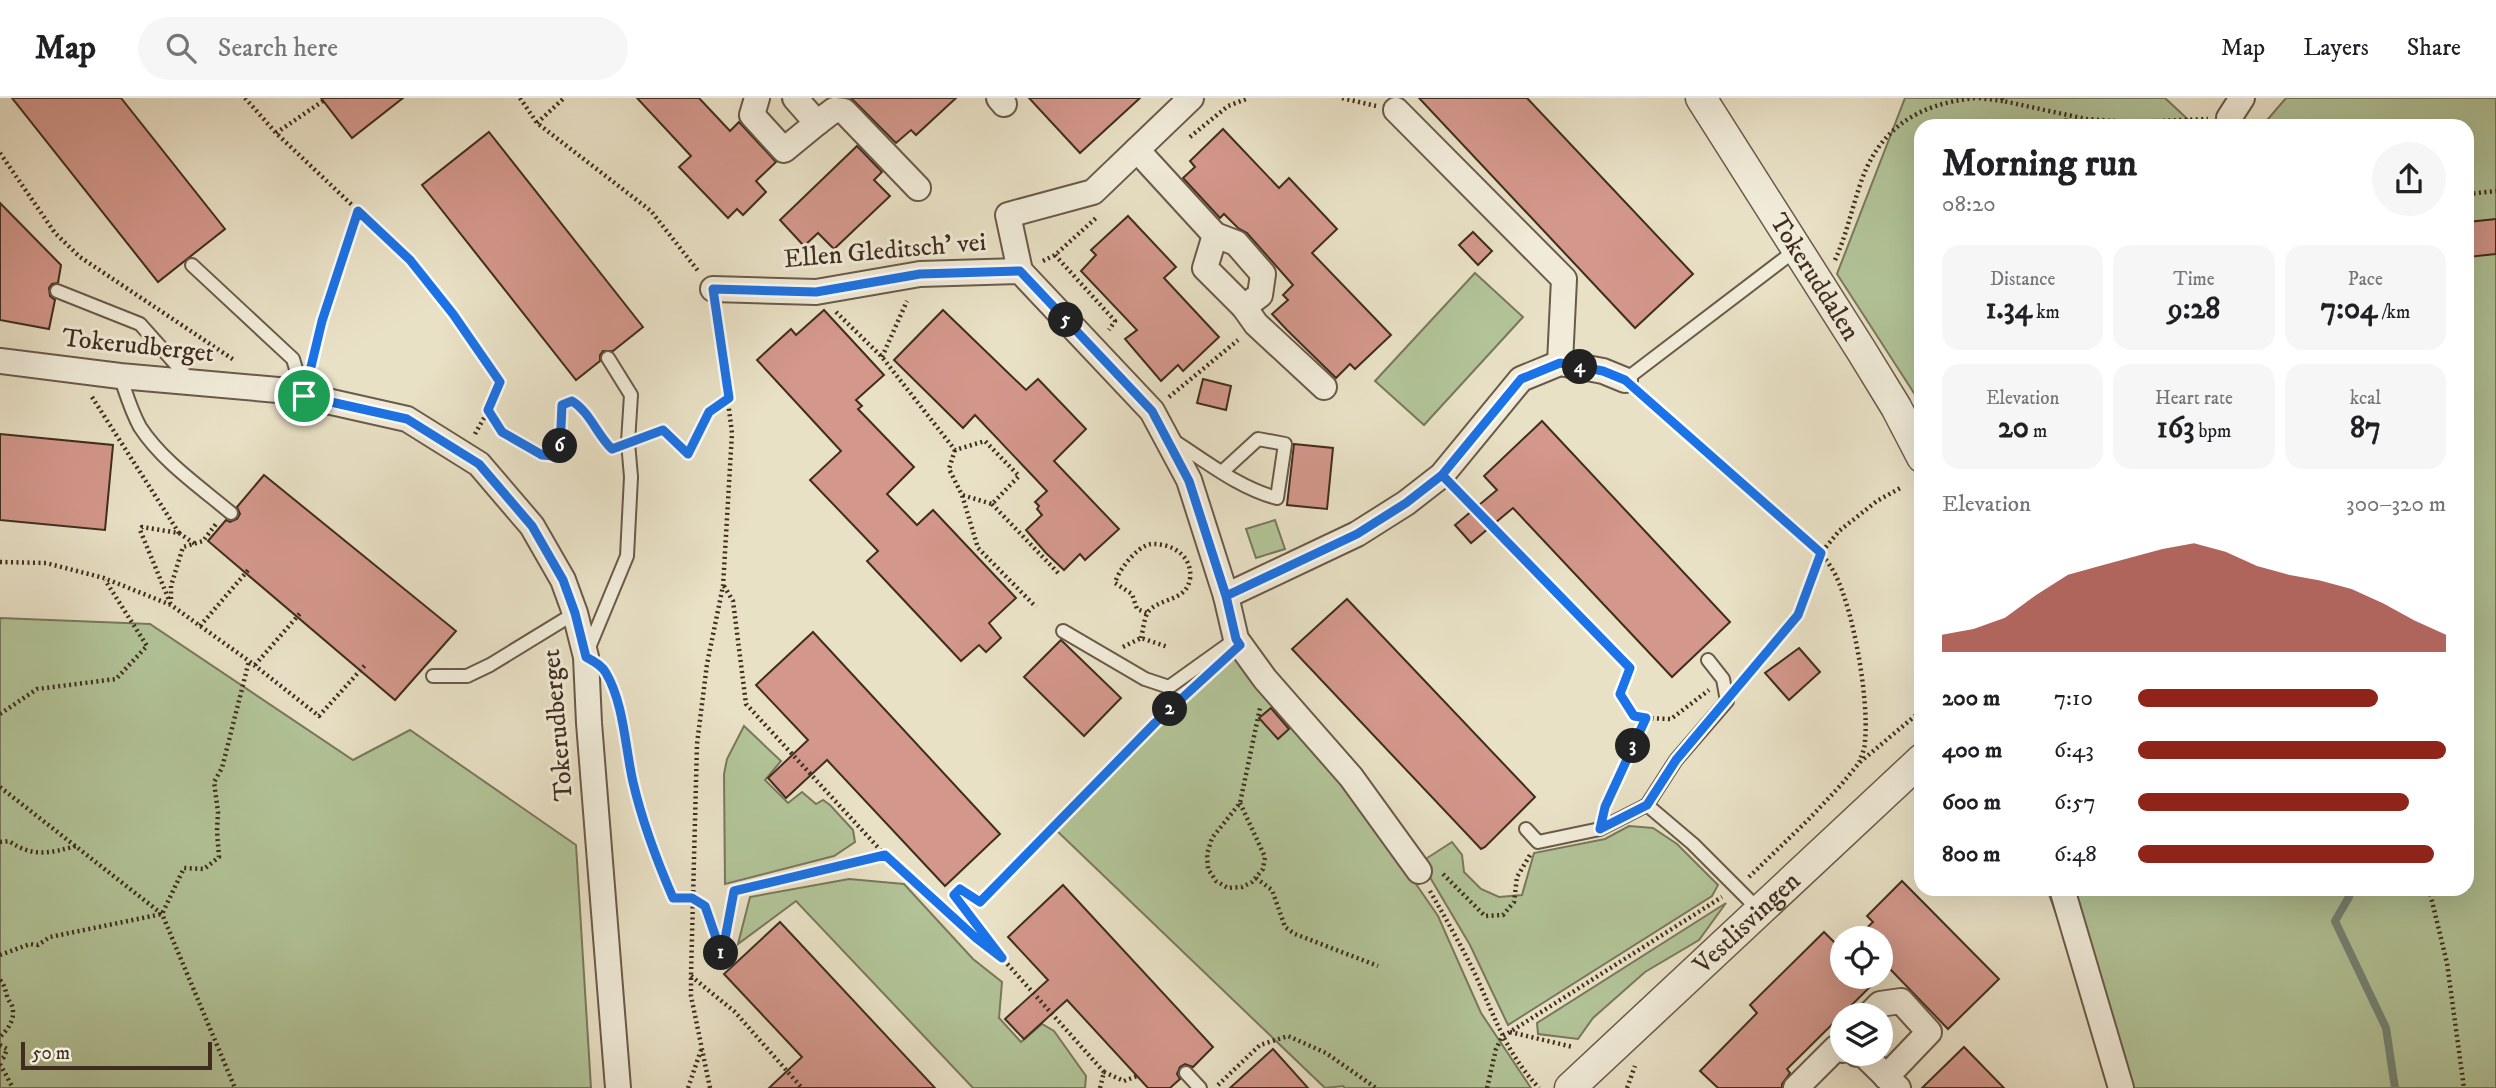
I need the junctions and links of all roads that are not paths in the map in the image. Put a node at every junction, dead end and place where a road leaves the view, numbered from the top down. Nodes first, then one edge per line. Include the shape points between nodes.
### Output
1 (756, 98) edge
2 (795, 98) edge
3 (1191, 98) edge
4 (1701, 98) edge
5 (1396, 110) road end
6 (817, 123) junction
7 (1137, 150) junction
8 (918, 188) dead end
9 (1215, 235) junction
10 (1798, 248) junction
11 (192, 265) dead end
12 (1020, 271) junction
13 (713, 289) road end
14 (57, 291) dead end
15 (1250, 316) junction
16 (608, 358) dead end
17 (0, 361) edge
18 (1560, 363) junction
19 (120, 376) junction
20 (1625, 380) joint
21 (192, 382) junction
22 (1324, 387) dead end
23 (304, 396) junction
24 (1165, 435) junction
25 (1914, 442) edge
26 (1222, 472) junction
27 (226, 515) road end
28 (1226, 596) junction
29 (575, 613) junction
30 (1063, 631) dead end
31 (1236, 639) junction
32 (586, 657) junction
33 (1708, 660) dead end
34 (433, 676) dead end
35 (1914, 766) edge
36 (1647, 805) junction
37 (1526, 830) dead end
38 (1419, 871) road end
39 (2064, 896) edge
40 (1759, 910) junction
41 (1887, 1003) edge
42 (1830, 1060) edge
43 (1875, 1066) edge
44 (1186, 1073) dead end
45 (1892, 1082) edge
46 (618, 1088) edge
47 (1200, 1088) edge
48 (1570, 1088) edge
49 (1796, 1088) edge
50 (2120, 1088) edge

1 - 6 street via 752,115 784,150
2 - 6 street
3 - 7 street, Ellen Gleditsch’ vei
4 - 10 street, Tokeruddalen
5 - 18 street via 1564,279
6 - 8 street via 834,110 844,111
7 - 9 street
7 - 12 street, Ellen Gleditsch’ vei via 1093,191 1008,215
9 - 15 street via 1205,268
9 - 15 street via 1236,243 1263,274 1261,295
10 - 20 lane
10 - 25 street, Tokeruddalen
11 - 23 lane via 293,359
12 - 13 street, Ellen Gleditsch’ vei via 920,274 816,292
12 - 24 street, Ellen Gleditsch’ vei via 1152,411
14 - 21 lane via 140,324
15 - 22 street
16 - 32 lane via 631,395 628,556
17 - 19 street, Tokerudberget
18 - 20 street
18 - 28 street via 1521,379 1442,475 1406,503 1357,534
19 - 21 street, Tokerudberget
19 - 27 lane via 134,415 150,440
21 - 23 street, Tokerudberget
23 - 29 street, Tokerudberget via 407,419 479,464 532,526 563,580
24 - 26 lane, Ellen Gleditsch’ vei
24 - 28 street, Ellen Gleditsch’ vei via 1189,481
26 - 26 lane, Ellen Gleditsch’ vei via 1253,492 1277,498 1285,444 1258,439
28 - 31 street, Ellen Gleditsch’ vei
29 - 32 street, Tokerudberget
29 - 34 lane via 467,676
30 - 31 lane via 1145,679 1169,687
31 - 38 street via 1351,777
32 - 46 street, Tokerudberget
33 - 36 lane via 1723,678 1727,701 1676,760
35 - 40 street, Vestlisvingen
36 - 37 lane via 1600,829 1538,842
36 - 40 lane
39 - 50 street
40 - 48 street, Vestlisvingen
41 - 45 street via 1901,1001 1930,1032
42 - 49 street
43 - 45 street
44 - 47 lane

